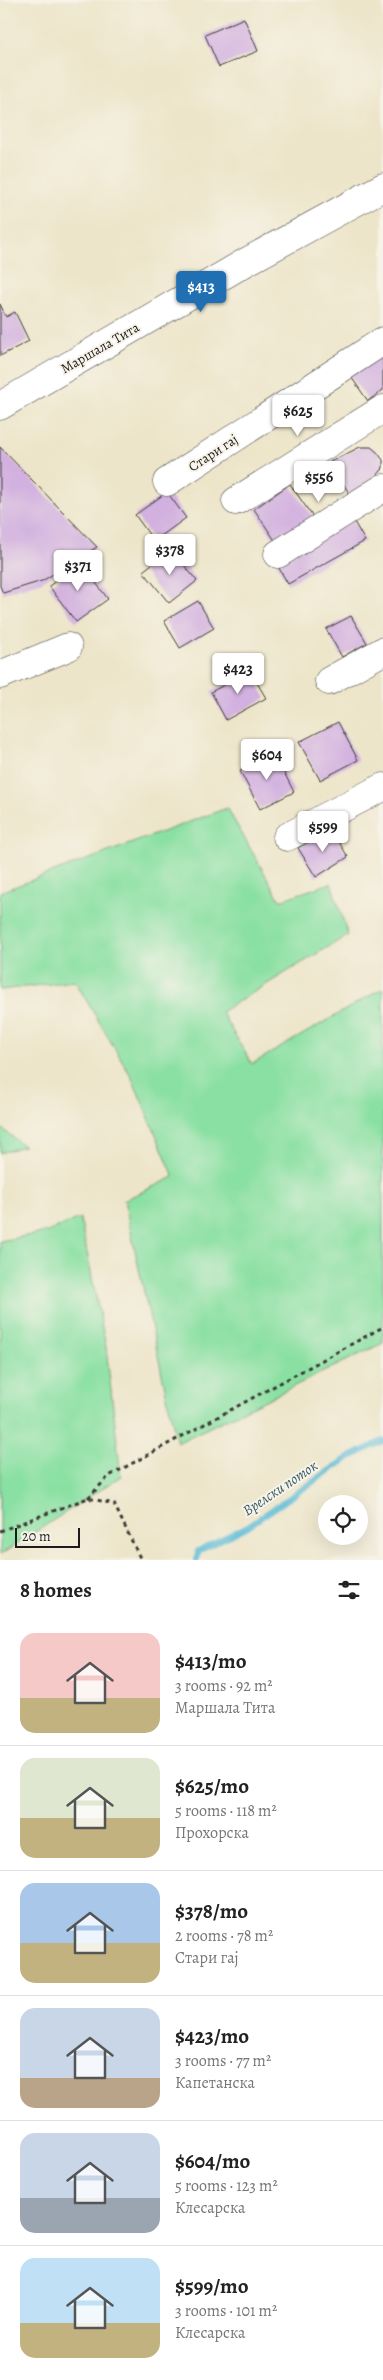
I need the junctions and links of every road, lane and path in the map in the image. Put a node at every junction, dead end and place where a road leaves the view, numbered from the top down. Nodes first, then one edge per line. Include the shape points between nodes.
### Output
1 (383, 187) edge
2 (383, 341) edge
3 (0, 406) edge
4 (383, 409) edge
5 (168, 482) dead end
6 (383, 488) edge
7 (236, 501) dead end
8 (278, 554) dead end
9 (68, 646) dead end
10 (383, 651) edge
11 (0, 675) edge
12 (329, 681) dead end
13 (383, 787) edge
14 (287, 837) dead end
15 (383, 1327) edge
16 (88, 1498) junction
17 (0, 1531) edge
18 (140, 1560) edge

1 - 3 street, Маршала Тита via 246,262
2 - 5 street, Стари гај
4 - 7 street
6 - 8 street
9 - 11 street
10 - 12 street
13 - 14 street
15 - 16 path via 109,1476
16 - 17 path
16 - 18 path via 114,1504

